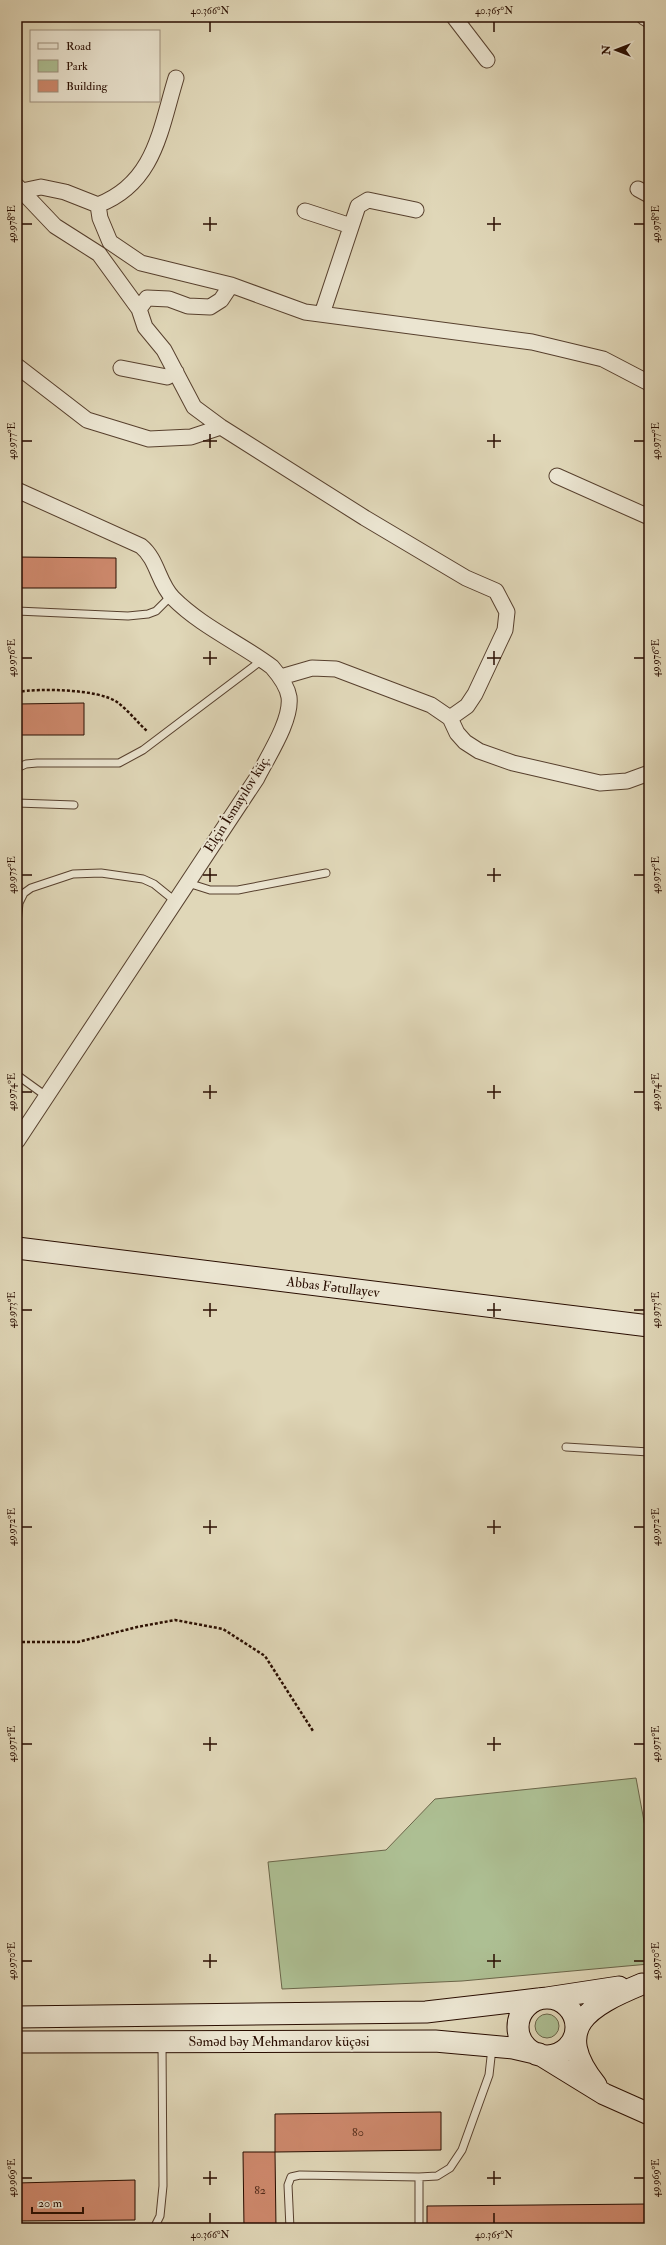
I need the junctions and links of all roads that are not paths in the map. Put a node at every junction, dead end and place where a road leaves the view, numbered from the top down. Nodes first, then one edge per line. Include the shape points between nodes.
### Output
1 (454, 17) edge
2 (644, 17) edge
3 (649, 20) edge
4 (487, 60) dead end
5 (176, 78) dead end
6 (19, 188) edge
7 (98, 205) junction
8 (416, 210) dead end
9 (306, 211) dead end
10 (351, 226) junction
11 (230, 285) junction
12 (139, 309) junction
13 (322, 314) junction
14 (17, 366) edge
15 (121, 368) dead end
16 (176, 372) junction
17 (649, 383) edge
18 (221, 427) junction
19 (557, 476) dead end
20 (17, 490) edge
21 (649, 517) edge
22 (172, 596) junction
23 (17, 611) edge
24 (263, 660) junction
25 (281, 677) junction
26 (450, 718) junction
27 (17, 768) edge
28 (649, 773) edge
29 (17, 803) edge
30 (74, 805) dead end
31 (326, 873) dead end
32 (187, 883) junction
33 (175, 901) junction
34 (17, 923) edge
35 (17, 1075) edge
36 (46, 1096) junction
37 (17, 1141) edge
38 (17, 1248) edge
39 (649, 1326) edge
40 (566, 1447) dead end
41 (649, 1452) edge
42 (645, 1983) edge
43 (542, 1998) junction
44 (17, 2017) edge
45 (576, 2030) junction
46 (17, 2042) edge
47 (162, 2042) junction
48 (492, 2045) junction
49 (539, 2054) junction
50 (604, 2094) junction
51 (649, 2114) edge
52 (419, 2177) junction
53 (154, 2228) edge
54 (290, 2228) edge
55 (419, 2228) edge

1 - 4 street
2 - 3 street
5 - 7 street via 152,158 135,181 112,200
6 - 7 street via 42,187 65,192
6 - 12 street via 55,226 99,254
7 - 11 street via 100,218 110,242 141,263
8 - 10 street via 368,200 358,206
9 - 10 street
10 - 13 street
11 - 12 street via 221,300 210,307 188,306 169,299 147,298
11 - 13 street via 305,312
12 - 16 street via 145,327 164,350
13 - 17 street via 532,342 603,359
14 - 18 street via 87,420 149,439 191,437
15 - 16 street via 167,377
16 - 18 street via 194,407
18 - 26 street via 365,518 466,578 496,591 507,612 505,630 475,694 467,706
19 - 21 street
20 - 22 street, Elçin İsmayılov küç. via 141,546 151,557 162,582
22 - 23 lane via 156,611 128,616
22 - 24 street, Elçin İsmayılov küç. via 194,616
24 - 25 street, Elçin İsmayılov küç.
24 - 27 lane via 156,740 119,763 38,763
25 - 26 street via 312,668 336,669 431,705
25 - 32 street, Elçin İsmayılov küç. via 289,696 288,712 283,727 257,778
26 - 28 street via 457,733 465,742 479,751 513,763 600,783 626,781
29 - 30 lane
31 - 32 lane via 238,890 210,890
32 - 33 street, Elçin İsmayılov küç.
33 - 34 lane via 154,884 143,879 101,873 73,874 31,888 24,893 19,903
33 - 36 street, Elçin İsmayılov küç.
35 - 36 lane
36 - 37 street, Elçin İsmayılov küç.
38 - 39 main road, Abbas Fətullayev
40 - 41 lane
42 - 43 main road, Səməd bəy Mehmandarov küçəsi
42 - 45 main road via 593,2007 583,2017
43 - 44 main road, Səməd bəy Mehmandarov küçəsi via 426,2012
43 - 45 main road via 557,1999 565,2004 575,2020
43 - 49 main road via 524,2010 518,2027 524,2044
45 - 49 main road via 570,2044 559,2053
45 - 50 main road via 580,2060 586,2072
46 - 47 main road, Səməd bəy Mehmandarov küçəsi
47 - 48 main road, Səməd bəy Mehmandarov küçəsi via 435,2041
47 - 53 lane via 163,2186 160,2216
48 - 49 main road, Səməd bəy Mehmandarov küçəsi
48 - 52 lane via 489,2075 462,2150 450,2168 437,2176
49 - 50 main road
50 - 51 main road
52 - 54 lane via 291,2177 288,2186
52 - 55 lane

